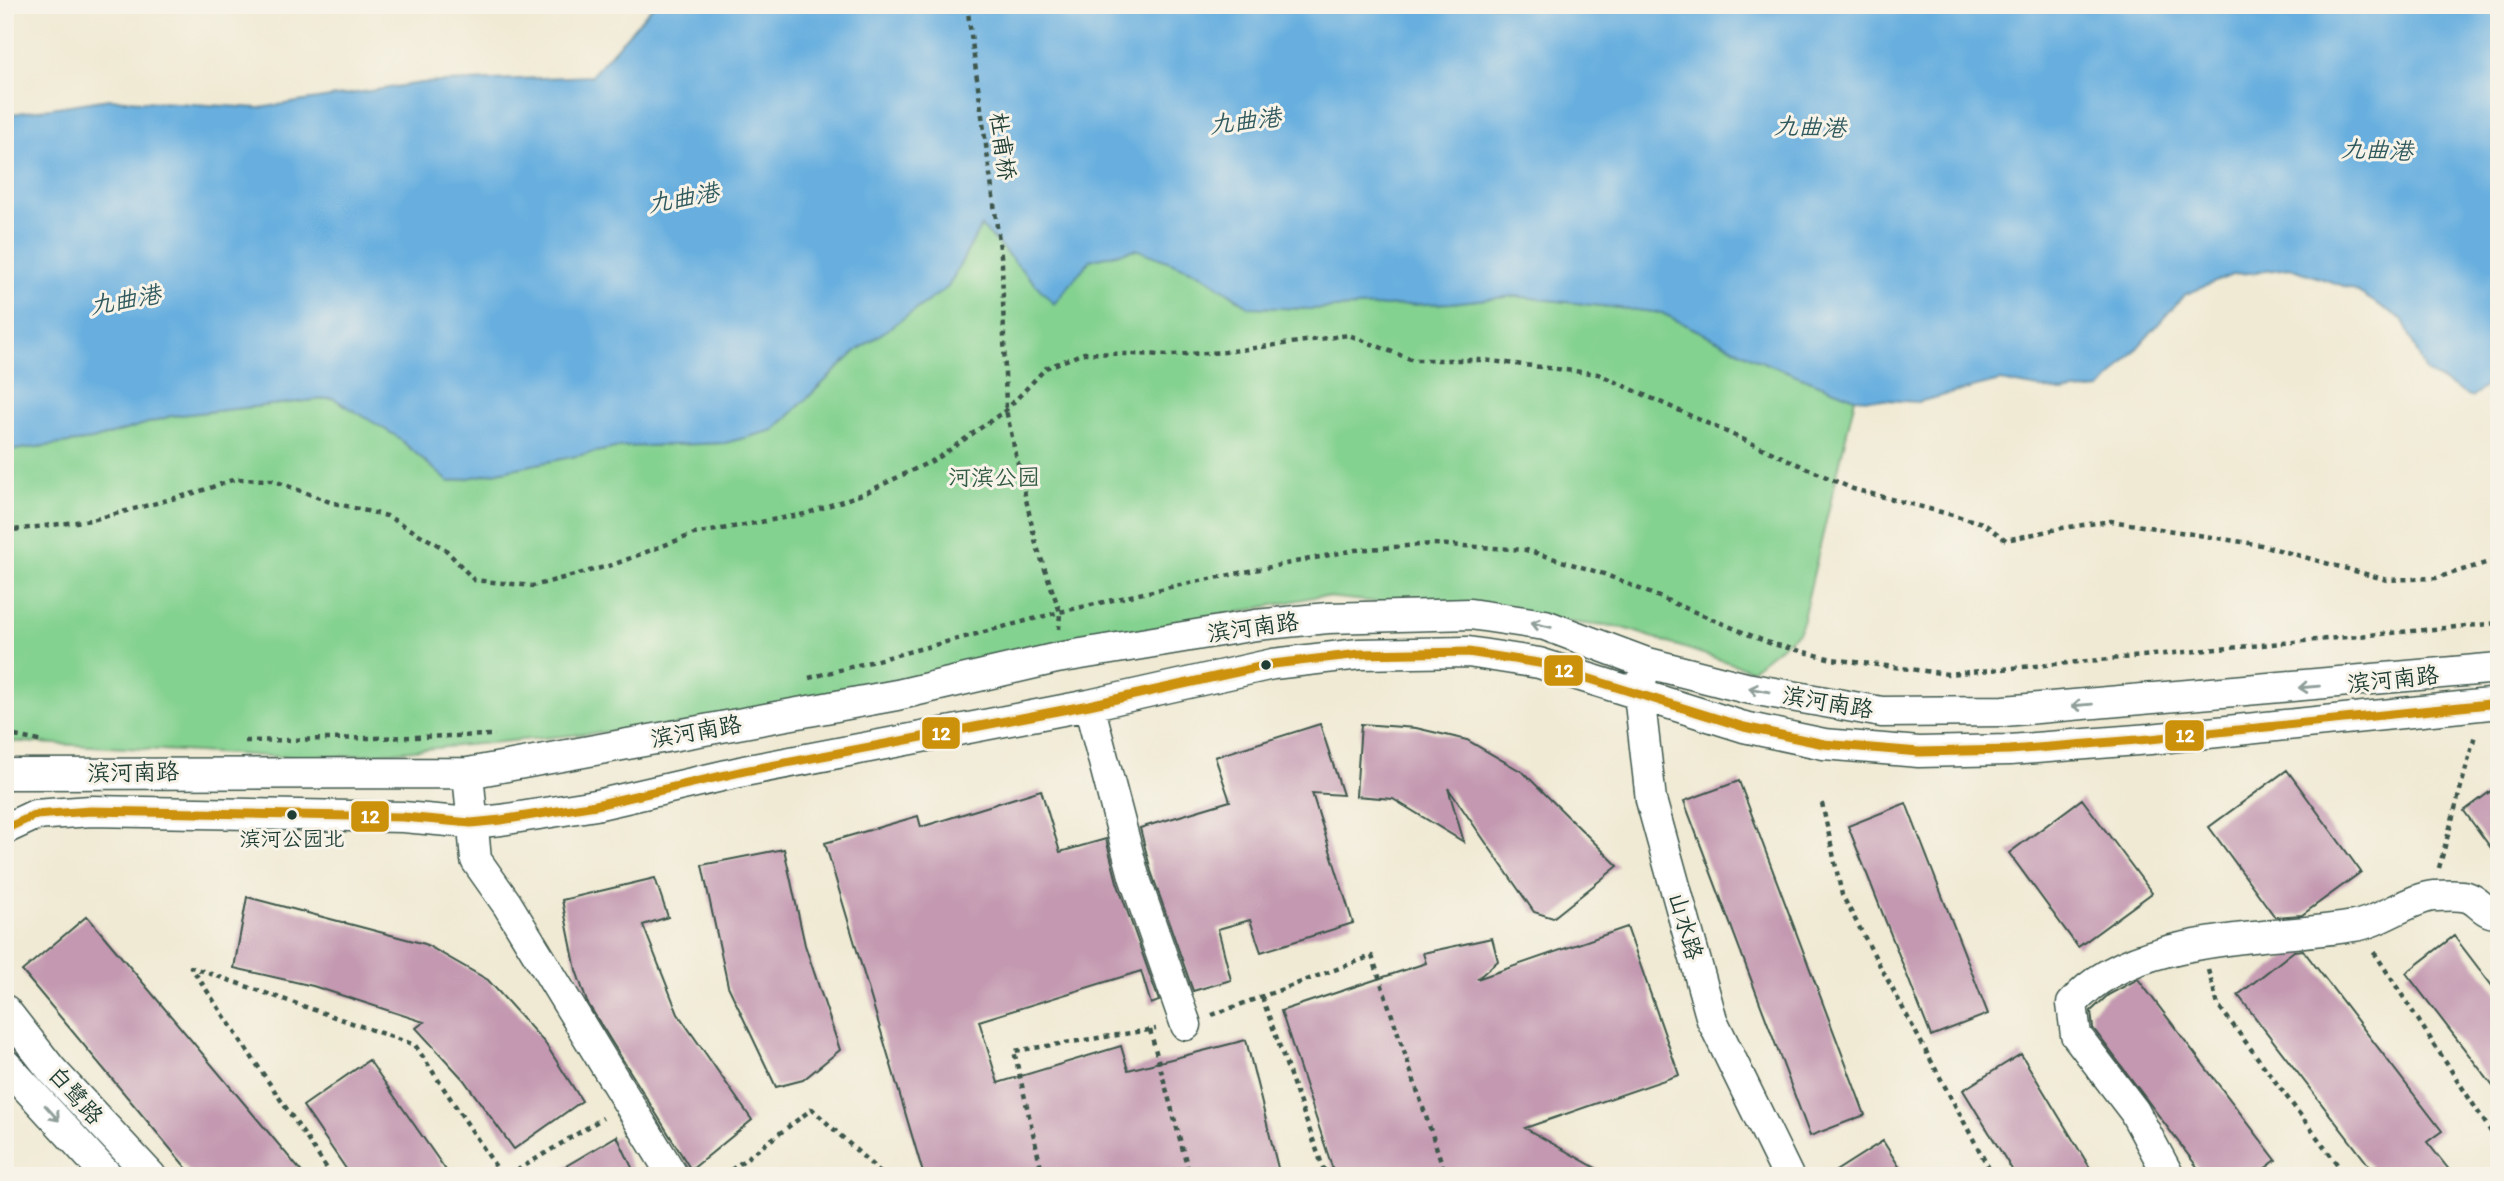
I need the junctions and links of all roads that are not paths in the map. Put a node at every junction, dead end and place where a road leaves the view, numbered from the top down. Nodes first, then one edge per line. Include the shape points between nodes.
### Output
1 (1644, 662) junction
2 (2499, 668) edge
3 (1639, 694) junction
4 (2491, 704) edge
5 (1089, 705) junction
6 (468, 773) junction
7 (5, 774) edge
8 (471, 823) junction
9 (5, 829) edge
10 (2499, 913) edge
11 (5, 1010) edge
12 (1186, 1025) road end
13 (5, 1064) edge
14 (108, 1176) edge
15 (151, 1176) edge
16 (673, 1176) edge
17 (1787, 1176) edge
18 (2169, 1176) edge

2 -> 1 street, 滨河南路 via 2004,712 1882,712 1746,688
1 - 3 street, 山水路
1 -> 6 street, 滨河南路 via 1545,625 1470,614 1328,618 1256,625 1057,658 897,695
3 - 4 street via 1744,727 1824,744 1919,752 2150,739
3 - 5 street via 1539,663 1468,652 1360,654 1273,664
3 - 17 street, 山水路 via 1651,800 1712,1020
5 - 8 street via 596,804
5 - 12 street via 1134,876
6 - 7 street, 滨河南路
6 - 8 street
8 - 9 street via 402,817 91,811 35,815
8 - 16 street via 476,860
10 - 18 street via 2490,914 2467,897 2431,896 2357,926 2160,951 2086,987 2072,1004 2076,1035 2134,1111
11 - 15 street, 白鹭路 via 51,1069
13 -> 14 street, 白鹭路

